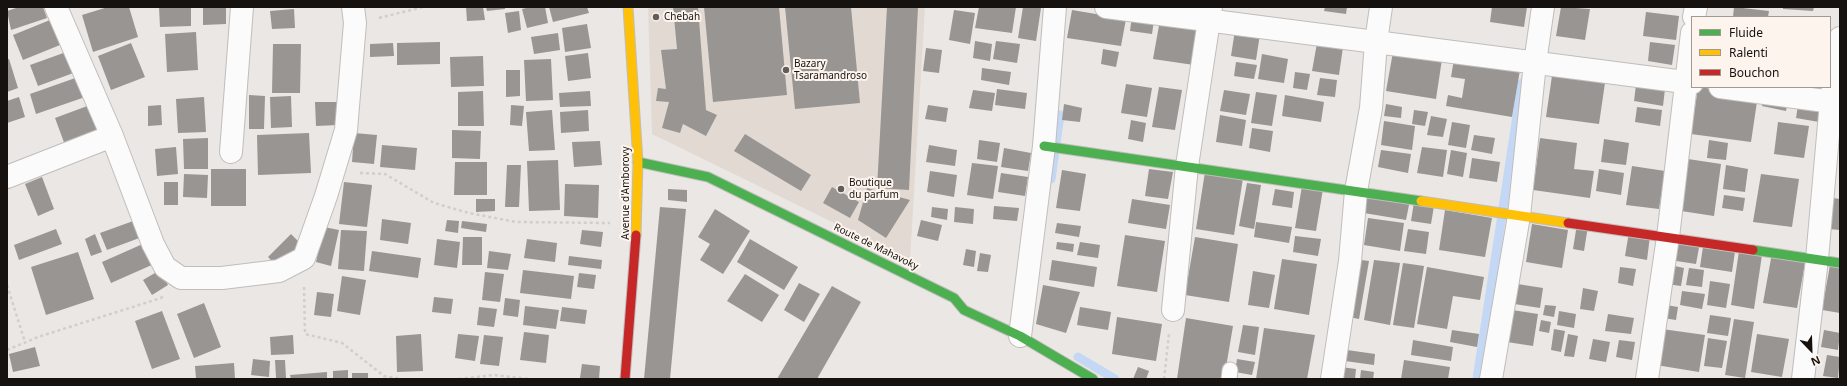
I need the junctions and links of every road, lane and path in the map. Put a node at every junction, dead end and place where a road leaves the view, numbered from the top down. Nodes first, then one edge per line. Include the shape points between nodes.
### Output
1 (56, 7) edge
2 (242, 7) edge
3 (423, 7) edge
4 (628, 7) edge
5 (1055, 7) edge
6 (1106, 7) edge
7 (1381, 7) edge
8 (1543, 7) edge
9 (1210, 14) edge
10 (354, 15) edge
11 (1840, 38) edge
12 (1376, 42) junction
13 (1691, 45) edge
14 (1535, 63) junction
15 (1688, 83) edge
16 (1728, 88) edge
17 (1836, 102) edge
18 (112, 136) junction
19 (1044, 146) junction
20 (232, 152) dead end
21 (638, 162) junction
22 (1187, 166) junction
23 (334, 172) junction
24 (7, 177) edge
25 (1356, 191) junction
26 (1518, 216) junction
27 (637, 225) junction
28 (1668, 237) junction
29 (304, 258) junction
30 (1817, 259) junction
31 (1840, 263) edge
32 (181, 278) junction
33 (7, 285) edge
34 (1173, 310) joint
35 (1020, 336) junction
36 (25, 342) junction
37 (7, 350) edge
38 (401, 379) edge
39 (459, 379) edge
40 (530, 379) edge
41 (625, 379) edge
42 (1093, 379) edge
43 (1164, 379) edge
44 (1332, 379) edge
45 (1491, 379) edge
46 (1647, 379) edge
47 (1803, 379) edge

1 - 18 street
2 - 20 street
3 - 10 path
4 - 21 street, Avenue d'Amborovy
5 - 19 street
6 - 9 street
7 - 12 street
8 - 14 street
9 - 12 street
9 - 22 street
10 - 23 street via 346,130
11 - 17 street
12 - 14 street
12 - 25 street via 1371,108
13 - 15 street
14 - 15 street
14 - 26 street
15 - 28 street
16 - 17 street
17 - 30 street
18 - 24 street
18 - 32 street via 165,267
19 - 22 street
19 - 35 street
21 - 27 street, Avenue d'Amborovy
21 - 35 street, Route de Mahavoky via 708,177 954,298 964,310
22 - 25 street
22 - 34 street
23 - 27 path via 384,174 434,203 516,222
23 - 29 street
25 - 26 street
25 - 44 street via 1350,261
26 - 28 street
26 - 45 street
27 - 41 street, Avenue d'Amborovy
28 - 30 street
28 - 46 street
29 - 32 street via 279,271 222,278
29 - 38 path via 305,334 342,343 384,376
30 - 31 street
30 - 47 street
32 - 36 path via 161,298
33 - 36 path
34 - 43 path
35 - 42 street, Route de Mahavoky
36 - 37 path
39 - 40 path via 494,375

